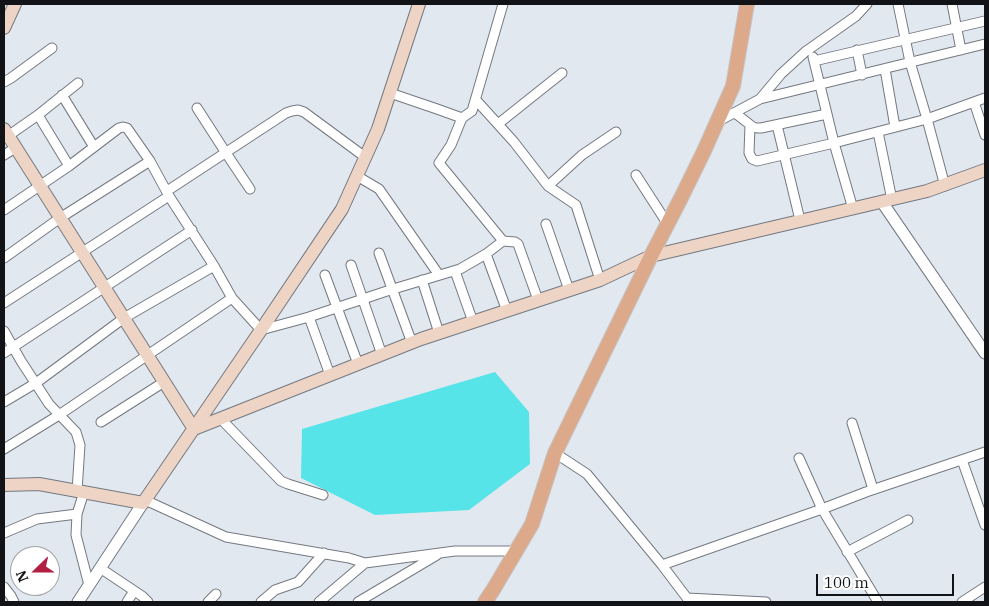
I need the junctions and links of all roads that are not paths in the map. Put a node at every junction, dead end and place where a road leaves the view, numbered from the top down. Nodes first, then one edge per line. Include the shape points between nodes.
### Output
1 (15, 4) edge
2 (419, 4) edge
3 (503, 4) edge
4 (747, 4) edge
5 (867, 4) edge
6 (898, 4) edge
7 (952, 4) edge
8 (985, 20) edge
9 (956, 27) junction
10 (4, 28) edge
11 (905, 39) junction
12 (985, 44) edge
13 (52, 48) dead end
14 (811, 48) junction
15 (857, 50) junction
16 (961, 50) junction
17 (814, 61) junction
18 (910, 62) junction
19 (885, 69) junction
20 (562, 73) dead end
21 (862, 74) junction
22 (4, 82) edge
23 (78, 83) dead end
24 (820, 85) junction
25 (390, 92) junction
26 (62, 95) junction
27 (985, 98) edge
28 (760, 99) junction
29 (476, 100) junction
30 (974, 102) junction
31 (197, 108) dead end
32 (735, 113) junction
33 (827, 114) junction
34 (38, 115) junction
35 (462, 118) junction
36 (927, 119) junction
37 (717, 122) junction
38 (498, 124) junction
39 (750, 125) junction
40 (778, 125) junction
41 (895, 127) junction
42 (6, 132) edge
43 (616, 132) dead end
44 (878, 132) junction
45 (985, 135) edge
46 (834, 143) junction
47 (94, 147) junction
48 (15, 148) junction
49 (226, 153) junction
50 (4, 155) edge
51 (785, 155) junction
52 (365, 157) junction
53 (150, 161) junction
54 (69, 166) junction
55 (985, 170) edge
56 (636, 175) dead end
57 (356, 176) junction
58 (39, 185) junction
59 (548, 186) junction
60 (944, 186) junction
61 (250, 189) dead end
62 (168, 194) junction
63 (887, 201) junction
64 (4, 210) edge
65 (843, 212) junction
66 (60, 218) junction
67 (800, 220) junction
68 (667, 223) junction
69 (546, 224) dead end
70 (192, 230) junction
71 (504, 241) junction
72 (82, 252) junction
73 (379, 253) dead end
74 (486, 254) junction
75 (651, 256) junction
76 (4, 258) edge
77 (351, 265) dead end
78 (214, 266) junction
79 (455, 270) junction
80 (325, 275) dead end
81 (439, 275) junction
82 (422, 280) junction
83 (600, 280) junction
84 (105, 288) junction
85 (393, 289) junction
86 (569, 290) junction
87 (232, 298) junction
88 (363, 299) junction
89 (538, 300) junction
90 (4, 303) edge
91 (337, 308) junction
92 (507, 311) junction
93 (309, 317) junction
94 (124, 318) junction
95 (473, 322) junction
96 (261, 330) junction
97 (4, 331) edge
98 (439, 333) junction
99 (412, 343) junction
100 (13, 347) junction
101 (4, 353) edge
102 (985, 353) edge
103 (382, 355) junction
104 (148, 356) junction
105 (358, 364) junction
106 (330, 375) junction
107 (164, 382) junction
108 (36, 383) junction
109 (4, 402) edge
110 (59, 415) junction
111 (220, 418) junction
112 (101, 422) dead end
113 (852, 423) dead end
114 (194, 429) junction
115 (4, 449) edge
116 (985, 452) edge
117 (555, 453) junction
118 (798, 458) dead end
119 (962, 460) junction
120 (4, 485) edge
121 (873, 489) junction
122 (80, 492) junction
123 (322, 495) dead end
124 (144, 502) junction
125 (822, 510) junction
126 (76, 514) junction
127 (908, 520) dead end
128 (985, 525) edge
129 (4, 533) edge
130 (441, 552) junction
131 (516, 552) junction
132 (848, 552) junction
133 (324, 553) junction
134 (365, 563) junction
135 (662, 565) junction
136 (100, 568) junction
137 (89, 585) junction
138 (4, 587) edge
139 (985, 587) edge
140 (134, 591) junction
141 (216, 594) dead end
142 (689, 600) edge
143 (14, 602) edge
144 (78, 602) edge
145 (127, 602) edge
146 (148, 602) edge
147 (208, 602) edge
148 (261, 602) edge
149 (319, 602) edge
150 (358, 602) edge
151 (485, 602) edge
152 (766, 602) edge
153 (878, 602) edge
154 (962, 602) edge

1 - 10 main road
2 - 25 main road
3 - 29 street
4 - 37 main road via 733,86
5 - 14 street via 856,16
6 - 11 street
7 - 9 street
8 - 9 street
9 - 11 street
9 - 16 street
11 - 15 street
11 - 18 street
12 - 16 street
13 - 22 street
14 - 17 street
14 - 28 street via 781,74
15 - 17 street
15 - 21 street
16 - 18 street
17 - 24 street
18 - 19 street
18 - 36 street
19 - 21 street
19 - 41 street
20 - 38 street
21 - 24 street
23 - 26 street
24 - 28 street
24 - 33 street
25 - 35 street
25 - 52 main road
26 - 34 street
26 - 47 street
27 - 30 street
28 - 32 street
29 - 35 street via 472,111
29 - 38 street
30 - 36 street
30 - 45 street
31 - 49 street
32 - 37 street
32 - 39 street
33 - 40 street
33 - 46 street
34 - 42 street
34 - 54 street
35 - 71 street via 439,163
36 - 41 street
36 - 60 street
37 - 68 main road
38 - 59 street
39 - 40 street via 757,128
39 - 51 street via 749,153 752,159 757,161
40 - 51 street
41 - 44 street
42 - 48 main road
43 - 59 street
44 - 46 street
44 - 63 street
46 - 51 street
46 - 65 street
47 - 53 street via 119,128 127,128
47 - 54 street
48 - 50 street
48 - 58 main road
49 - 52 street via 286,113 298,110
49 - 61 street
49 - 62 street
51 - 67 street
52 - 57 main road
53 - 62 street
53 - 66 street
54 - 58 street
55 - 60 main road
56 - 68 street
57 - 81 street via 379,189
57 - 96 main road via 342,209
58 - 64 street
58 - 66 main road
59 - 83 street via 576,205
60 - 63 main road
62 - 70 street
62 - 72 street
63 - 65 main road
63 - 102 street
65 - 67 main road
66 - 72 main road
66 - 76 street
67 - 75 main road
68 - 75 main road
69 - 86 street
70 - 78 street
70 - 84 street
71 - 74 street
71 - 89 street via 518,244
72 - 84 main road
72 - 90 street
73 - 85 street
74 - 79 street
74 - 92 street
75 - 83 main road
75 - 117 main road
77 - 88 street
78 - 87 street
78 - 94 street
79 - 81 street
79 - 95 street
80 - 91 street
81 - 82 street
82 - 85 street
82 - 98 street
83 - 86 main road
84 - 94 main road
84 - 100 street
85 - 88 street
85 - 99 street
86 - 89 main road
87 - 96 street
87 - 104 street
88 - 91 street
88 - 103 street
89 - 92 main road
91 - 93 street
91 - 105 street
92 - 95 main road
93 - 96 street
93 - 106 street
94 - 104 main road
94 - 108 street
95 - 98 main road
96 - 114 main road
97 - 100 street
98 - 99 main road
99 - 103 main road
100 - 101 street
100 - 108 street
103 - 105 main road
104 - 107 main road
104 - 110 street
105 - 106 main road
106 - 111 main road
107 - 112 street
107 - 114 main road
108 - 109 street
108 - 110 street
110 - 115 street
110 - 122 street via 76,432 80,445
111 - 114 main road
111 - 123 street via 281,481
113 - 121 street
114 - 124 main road
116 - 119 street
117 - 131 main road via 532,524
117 - 135 street via 587,474
118 - 125 street
119 - 121 street
119 - 128 street
120 - 122 main road via 39,484
121 - 125 street
122 - 124 main road
122 - 126 street
124 - 133 street via 226,537
124 - 136 street
125 - 132 street
125 - 135 street
126 - 129 street via 37,519
126 - 137 street via 76,535
127 - 132 street
130 - 131 street
130 - 134 street
130 - 150 street
131 - 151 main road
132 - 153 street
133 - 134 street
133 - 148 street via 298,582 275,590
134 - 149 street
135 - 142 street
136 - 137 street
136 - 140 street
137 - 144 street
138 - 143 street
139 - 154 street
140 - 145 street
140 - 146 street
141 - 147 street
142 - 152 street

